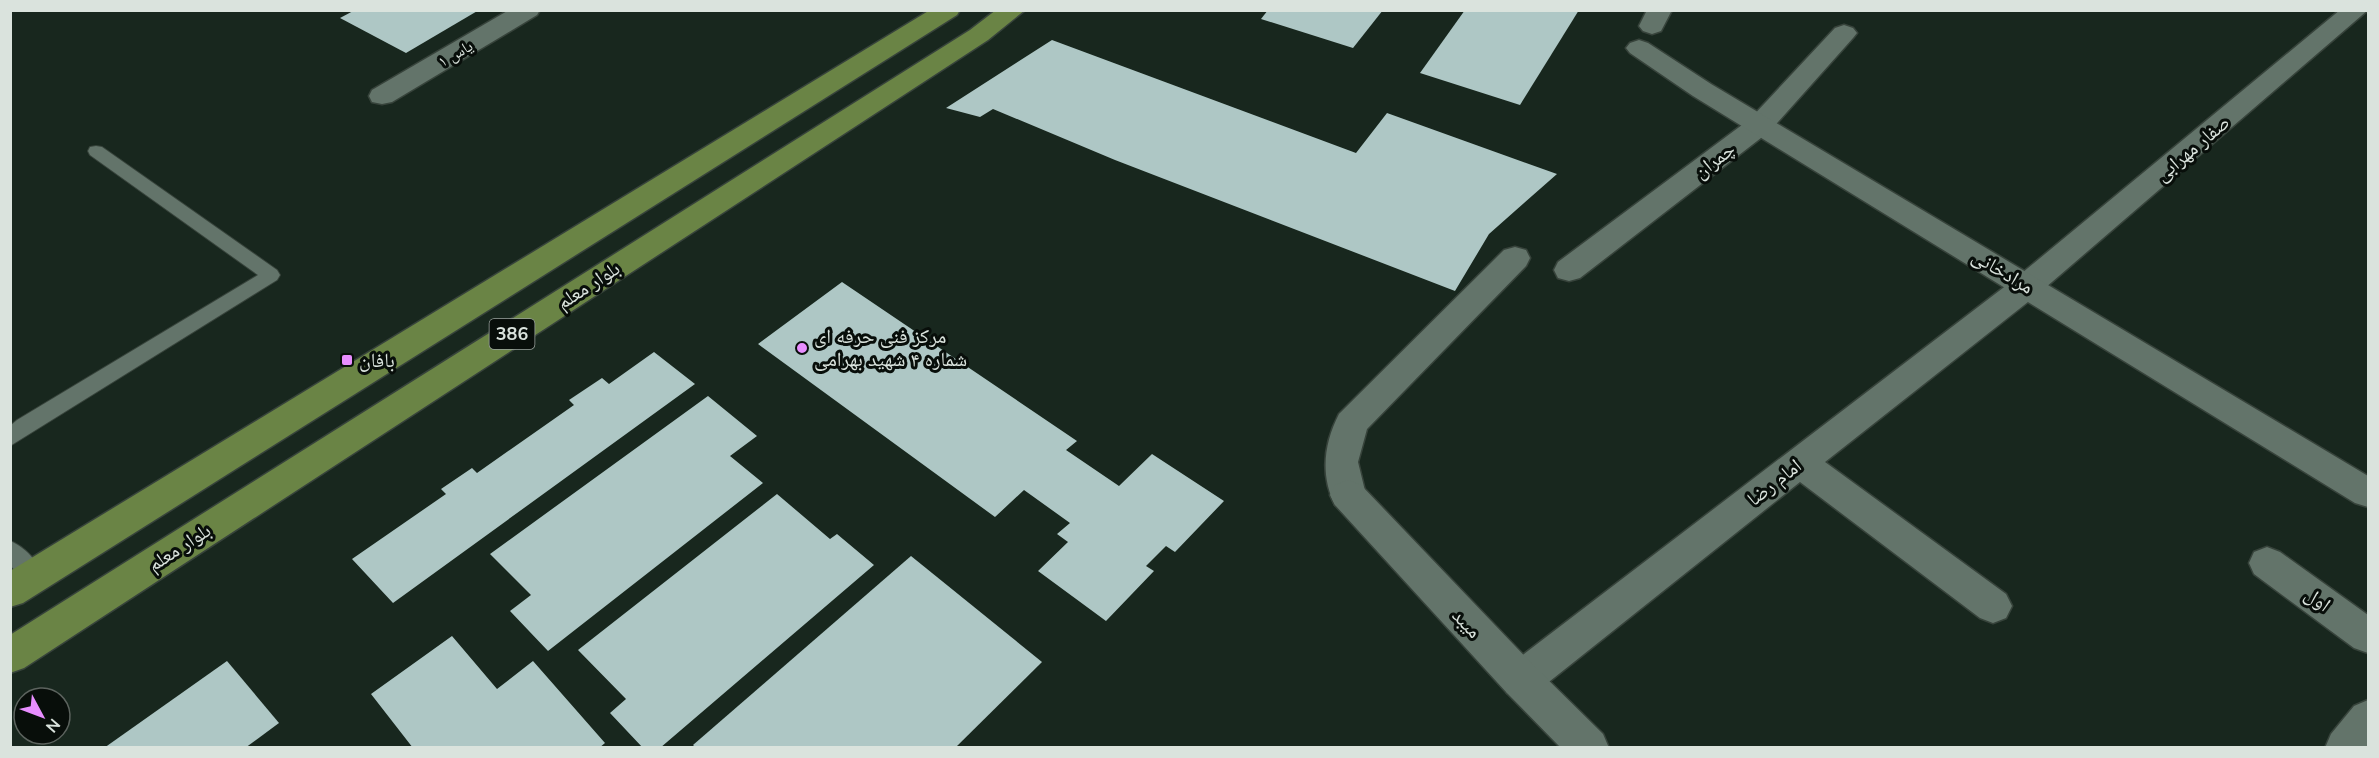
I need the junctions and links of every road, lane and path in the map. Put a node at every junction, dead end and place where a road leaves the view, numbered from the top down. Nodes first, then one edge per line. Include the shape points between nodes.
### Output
1 (528, 10) edge
2 (1013, 10) edge
3 (2356, 10) edge
4 (939, 12) edge
5 (1650, 28) edge
6 (1844, 33) dead end
7 (382, 96) dead end
8 (1760, 125) junction
9 (96, 151) dead end
10 (1515, 258) dead end
11 (1569, 270) dead end
12 (2028, 286) junction
13 (10, 438) edge
14 (1799, 462) junction
15 (2368, 493) edge
16 (10, 550) edge
17 (2267, 563) dead end
18 (22, 583) edge
19 (1993, 606) dead end
20 (2368, 636) edge
21 (10, 656) edge
22 (1521, 680) junction
23 (2368, 719) edge
24 (1589, 747) edge
25 (2345, 747) edge

1 - 7 street, یاس ۱
2 - 21 main road, بلوار معلم / 386
3 - 12 street, صفار مهرابی
4 - 18 main road, 386
5 - 8 street, مرادخانی
6 - 8 street, چمران
8 - 11 street, چمران
8 - 12 street, مرادخانی
9 - 13 lane via 271,275
10 - 22 street, میبد via 1351,423 1341,462 1348,495
12 - 14 street, امام رضا
12 - 15 street, مرادخانی
14 - 19 street
14 - 22 street, امام رضا
16 - 18 lane
17 - 20 street, اول
22 - 24 street, میبد
23 - 25 street

